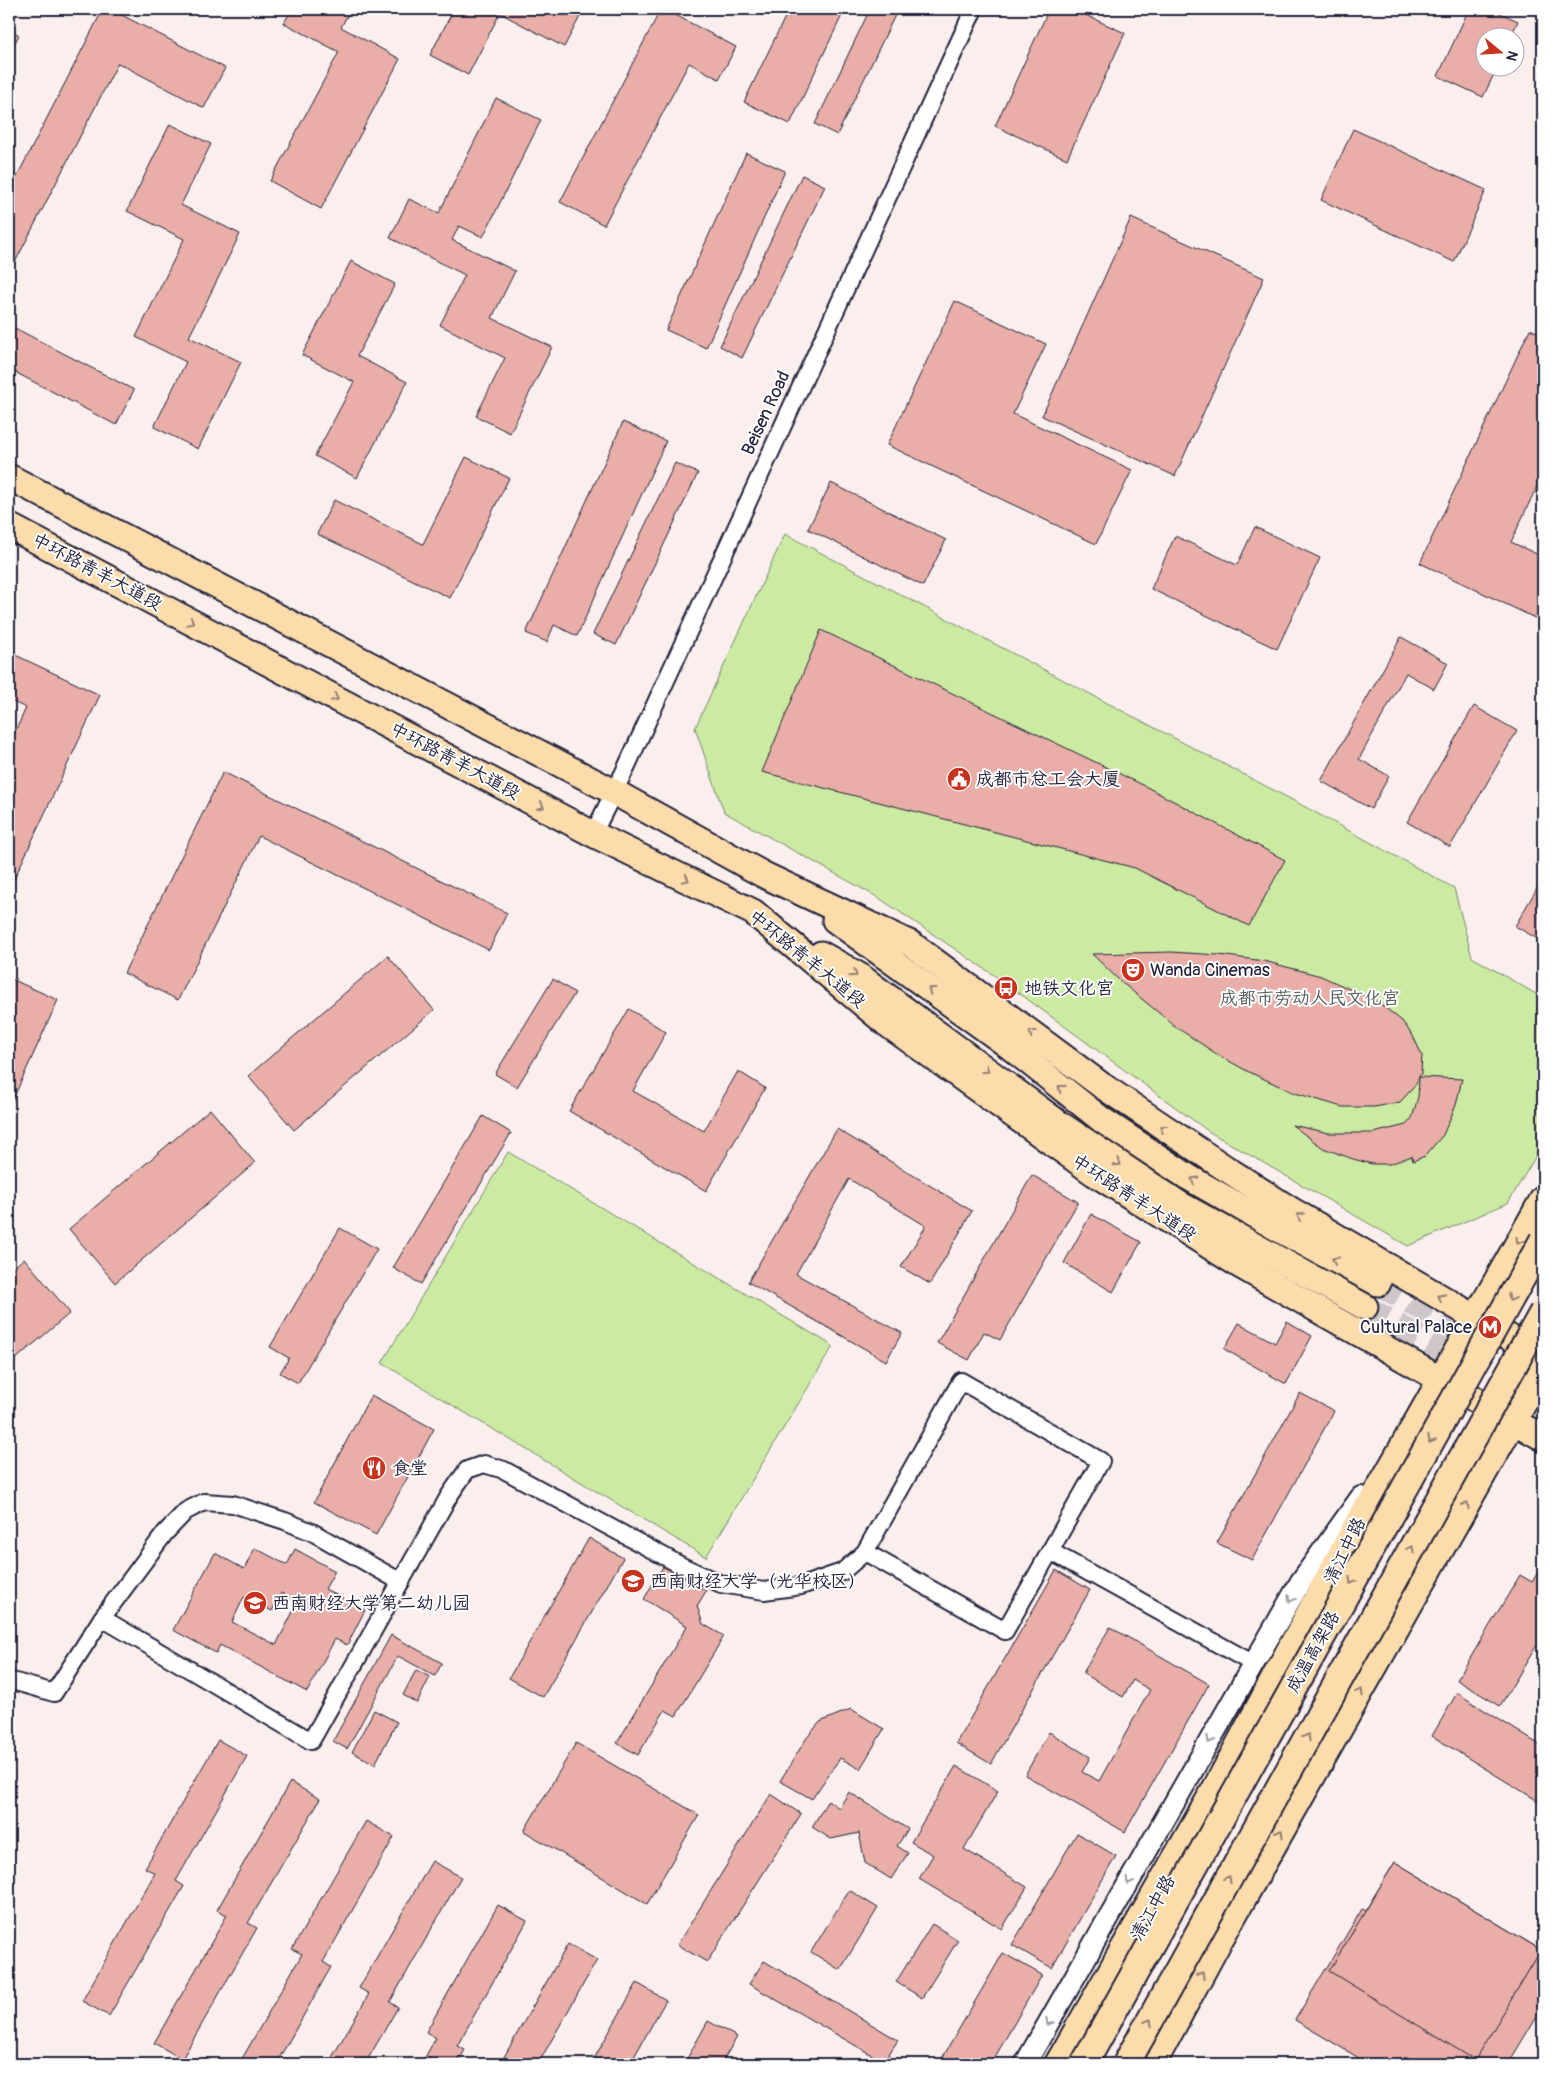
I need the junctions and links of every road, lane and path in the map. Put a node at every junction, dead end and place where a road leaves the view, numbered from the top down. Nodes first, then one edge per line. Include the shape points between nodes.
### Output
1 (974, 9) edge
2 (9, 477) edge
3 (9, 526) edge
4 (614, 792) junction
5 (593, 834) junction
6 (764, 875) junction
7 (753, 912) junction
8 (1543, 1198) edge
9 (1543, 1240) edge
10 (1378, 1283) tunnel mouth
11 (1365, 1307) tunnel mouth
12 (1543, 1312) edge
13 (1476, 1317) junction
14 (1543, 1357) edge
15 (1543, 1369) edge
16 (1440, 1378) junction
17 (1419, 1416) junction
18 (1514, 1420) junction
19 (1543, 1438) edge
20 (1365, 1510) junction
21 (1050, 1551) junction
22 (865, 1552) junction
23 (401, 1582) junction
24 (102, 1618) junction
25 (1254, 1664) junction
26 (9, 1680) edge
27 (1025, 2064) edge
28 (1058, 2064) edge
29 (1064, 2064) edge
30 (1084, 2064) edge
31 (1126, 2064) edge
32 (1153, 2064) edge

1 - 4 street, Beisen Road
2 - 4 main road
3 -> 5 main road, 中环路青羊大道段
4 - 5 street, Beisen Road
4 - 6 main road
5 -> 7 main road, 中环路青羊大道段
10 -> 6 main road via 1188,1177 1102,1120 1009,1046 802,896
13 -> 6 main road via 1291,1210 1163,1128 911,944
7 -> 11 main road via 858,975 1061,1125 1179,1204
7 - 16 main road, 中环路青羊大道段 via 886,1022 1094,1173 1240,1266
8 -> 13 main road, 清江中路
9 -> 30 highway, 成温高架路, bridge
31 -> 12 highway, 成温高架路, bridge
13 - 14 main road
13 - 16 main road, 清江中路
15 - 18 main road
16 - 17 main road, 清江中路
16 - 18 main road, 中环路青羊大道段
17 - 20 main road, 清江中路
17 -> 25 street via 1301,1581
18 - 19 main road, 中环路青羊大道段
32 -> 18 main road
20 - 28 highway via 1216,1788
20 - 29 main road, 清江中路 via 1294,1657
21 - 22 street via 1005,1631
21 - 22 street via 1101,1461 961,1381
21 - 25 street
22 - 23 street via 842,1572 801,1586 764,1591 721,1584 504,1470 484,1464 467,1470
23 - 24 street via 312,1532 285,1521 233,1504 204,1502 186,1511 165,1533
23 - 24 street via 311,1741
24 - 26 street via 54,1693
25 -> 27 street

